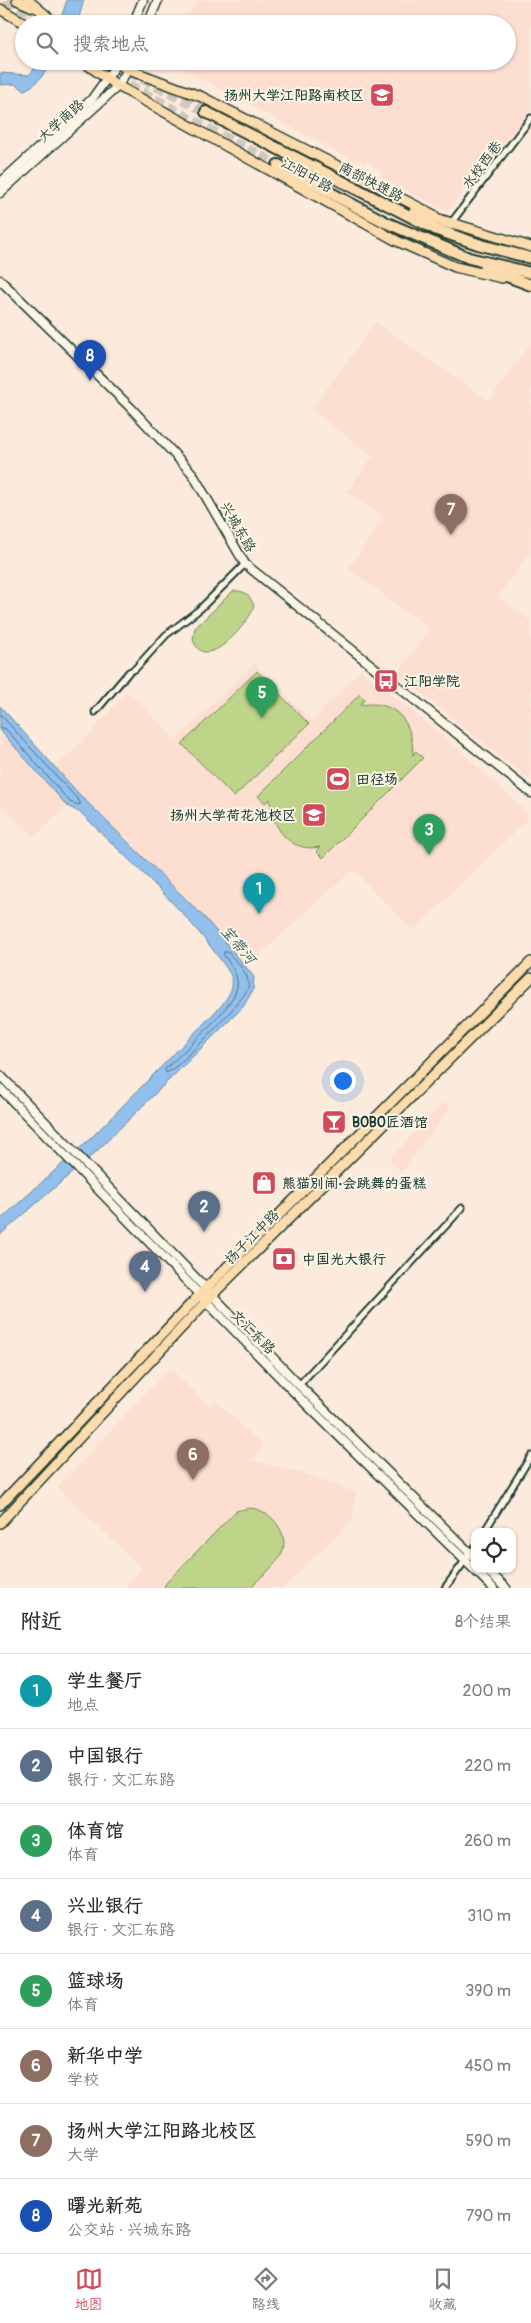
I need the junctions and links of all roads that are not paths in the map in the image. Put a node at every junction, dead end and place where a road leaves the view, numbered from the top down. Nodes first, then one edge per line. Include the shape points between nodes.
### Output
1 (18, 0) edge
2 (28, 0) edge
3 (143, 0) edge
4 (158, 0) edge
5 (0, 9) edge
6 (38, 9) junction
7 (45, 15) edge
8 (137, 15) edge
9 (152, 15) edge
10 (15, 18) edge
11 (96, 70) edge
12 (112, 70) edge
13 (128, 70) edge
14 (140, 70) edge
15 (108, 78) junction
16 (118, 86) junction
17 (206, 112) tunnel mouth
18 (531, 118) edge
19 (296, 159) junction
20 (278, 165) tunnel mouth
21 (0, 183) edge
22 (0, 193) edge
23 (386, 223) junction
24 (451, 224) junction
25 (531, 246) edge
26 (531, 258) edge
27 (531, 273) edge
28 (0, 280) edge
29 (531, 285) edge
30 (245, 564) junction
31 (95, 712) dead end
32 (531, 793) edge
33 (531, 962) edge
34 (531, 978) edge
35 (0, 1075) edge
36 (0, 1088) edge
37 (462, 1208) dead end
38 (206, 1288) junction
39 (199, 1295) junction
40 (212, 1295) junction
41 (206, 1303) junction
42 (299, 1385) junction
43 (531, 1456) edge
44 (0, 1505) edge
45 (0, 1523) edge
46 (486, 1528) edge
47 (471, 1551) edge
48 (471, 1556) edge
49 (466, 1562) junction
50 (490, 1573) edge
51 (445, 1588) edge
52 (493, 1588) edge
53 (506, 1588) edge

1 - 6 main road
2 - 6 main road
3 - 8 main road
4 - 9 main road
5 - 10 main road
6 - 7 main road
11 - 15 main road, 江阳中路
12 - 15 main road, 大学南路
13 - 16 main road, 大学南路
14 - 24 main road, 江阳中路 via 202,97
15 - 16 main road, 江阳中路
15 - 21 main road, 大学南路 via 92,100
16 - 22 main road, 大学南路
16 - 29 main road, 江阳中路 via 397,241 454,267
17 - 19 highway, 南部快速路
18 - 24 street, 水校西巷
19 - 24 highway via 322,168 410,211
19 - 26 highway, 南部快速路 via 437,230
20 - 23 highway, 南部快速路
23 - 27 highway, 南部快速路 via 469,258
23 - 29 highway via 412,239
24 - 25 main road, 江阳中路
28 - 30 main road, 兴城东路 via 131,408 192,473
30 - 31 street via 200,608 166,635
30 - 32 main road, 兴城东路
33 - 38 main road, 扬子江中路
34 - 40 main road, 扬子江中路
35 - 38 main road, 文汇东路
36 - 39 main road, 文汇东路
37 - 42 street
38 - 39 main road, 扬子江中路
38 - 40 main road, 文汇东路
39 - 41 main road, 文汇东路
39 - 44 main road, 扬子江中路
40 - 41 main road, 扬子江中路
40 - 42 main road, 文汇东路
41 - 45 main road, 扬子江中路
41 - 49 main road, 文汇东路
42 - 47 main road, 文汇东路
43 - 46 street
48 - 49 street
49 - 51 street
49 - 52 main road, 文汇东路
50 - 53 main road

